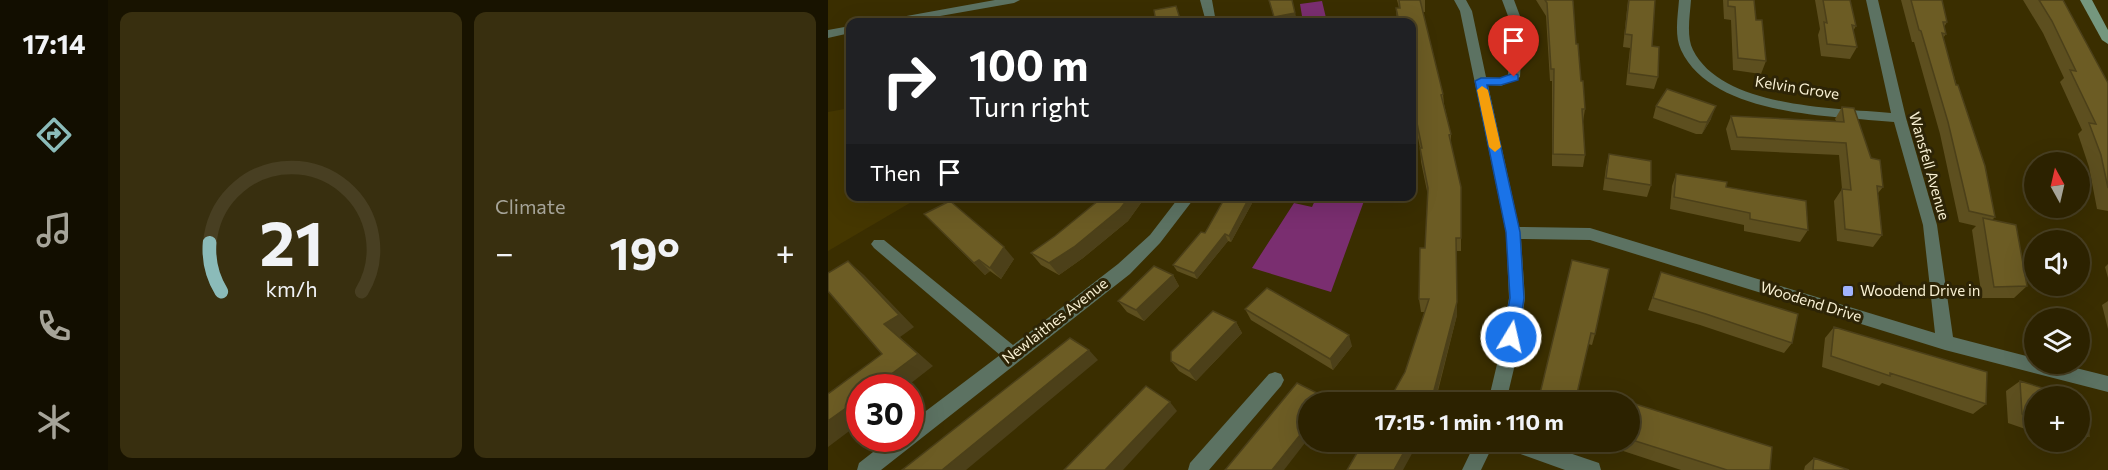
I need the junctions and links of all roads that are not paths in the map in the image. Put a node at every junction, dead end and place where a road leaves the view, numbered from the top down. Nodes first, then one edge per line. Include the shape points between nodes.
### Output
1 (942, 0) edge
2 (1014, 0) edge
3 (1206, 0) edge
4 (1460, 0) edge
5 (1508, 0) edge
6 (1685, 0) edge
7 (1872, 0) edge
8 (2086, 0) edge
9 (939, 14) junction
10 (914, 18) edge
11 (1210, 18) edge
12 (846, 31) edge
13 (828, 34) edge
14 (2108, 40) edge
15 (1481, 81) junction
16 (1899, 118) junction
17 (1186, 201) edge
18 (1513, 232) junction
19 (879, 244) dead end
20 (1945, 343) junction
21 (1012, 355) junction
22 (1275, 380) dead end
23 (2108, 384) edge
24 (1499, 392) edge
25 (924, 424) edge
26 (888, 452) edge
27 (1480, 452) edge
28 (1540, 452) edge
29 (866, 470) edge
30 (1197, 470) edge
31 (1471, 470) edge
32 (1592, 470) edge

1 - 9 street
2 - 9 street
3 - 11 street
4 - 15 street via 1466,11
5 - 15 street via 1517,24 1514,77 1501,82
6 - 16 street, Kelvin Grove via 1687,50 1701,71 1726,89 1779,104
7 - 16 street, Wansfell Avenue
8 - 14 main road
9 - 10 street
12 - 13 street
15 - 18 street
16 - 20 street, Wansfell Avenue via 1930,225
17 - 21 street, Newlaithes Avenue via 1124,269
18 - 20 street, Woodend Drive via 1590,234
18 - 24 street via 1517,298
19 - 21 street
20 - 23 street, Woodend Drive
21 - 25 street, Newlaithes Avenue
22 - 30 street
26 - 29 street
27 - 31 street
28 - 32 street

